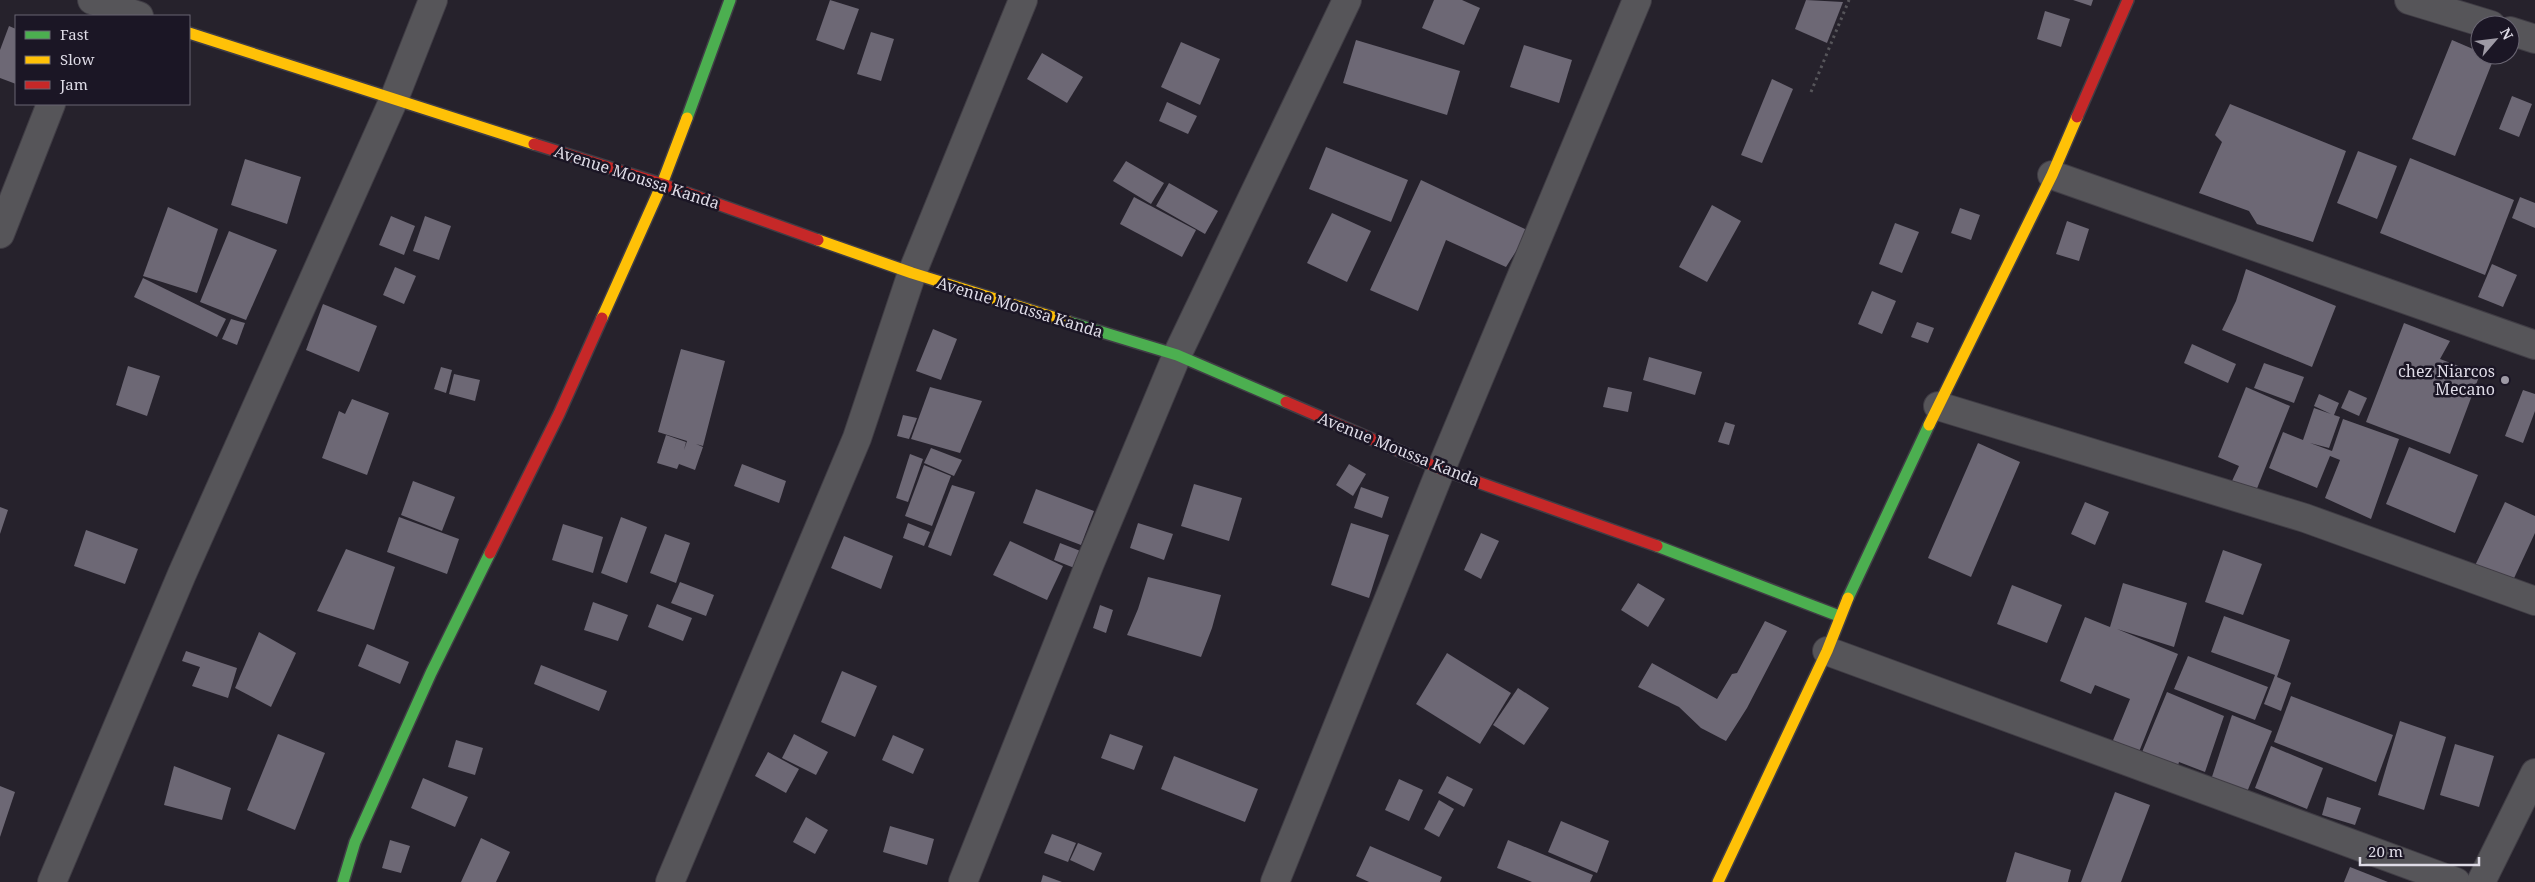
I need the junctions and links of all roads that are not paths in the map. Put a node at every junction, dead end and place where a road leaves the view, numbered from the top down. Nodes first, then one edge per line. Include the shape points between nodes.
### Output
1 (92, 0) edge
2 (433, 0) edge
3 (730, 0) edge
4 (1023, 0) edge
5 (1347, 0) edge
6 (1637, 0) edge
7 (2128, 0) edge
8 (2409, 0) edge
9 (86, 15) edge
10 (136, 15) edge
11 (2470, 19) edge
12 (190, 33) edge
13 (2520, 34) edge
14 (2535, 39) edge
15 (394, 99) junction
16 (52, 105) edge
17 (2052, 175) junction
18 (662, 184) junction
19 (0, 234) edge
20 (912, 273) junction
21 (2535, 345) edge
22 (1177, 355) junction
23 (1938, 406) junction
24 (1441, 469) junction
25 (2535, 602) edge
26 (1839, 616) junction
27 (1827, 651) junction
28 (2535, 773) edge
29 (52, 882) edge
30 (343, 882) edge
31 (670, 882) edge
32 (962, 882) edge
33 (1275, 882) edge
34 (1718, 882) edge
35 (2456, 882) edge
36 (2481, 882) edge

1 - 9 street
1 - 10 street
2 - 15 street
3 - 18 street
4 - 20 street
5 - 22 street
6 - 24 street
7 - 17 street
8 - 11 street
12 - 15 street, Avenue Moussa Kanda
13 - 14 street
15 - 18 street, Avenue Moussa Kanda
15 - 29 street via 182,574
16 - 19 street
17 - 21 street
17 - 23 street
18 - 20 street, Avenue Moussa Kanda
18 - 30 street via 559,414 432,673 355,842
20 - 22 street, Avenue Moussa Kanda
20 - 31 street via 857,438
22 - 24 street, Avenue Moussa Kanda
22 - 32 street
23 - 25 street via 2305,518
23 - 26 street
24 - 26 street, Avenue Moussa Kanda via 1656,545
24 - 33 street
26 - 27 street
27 - 34 street
27 - 35 street
28 - 36 street

